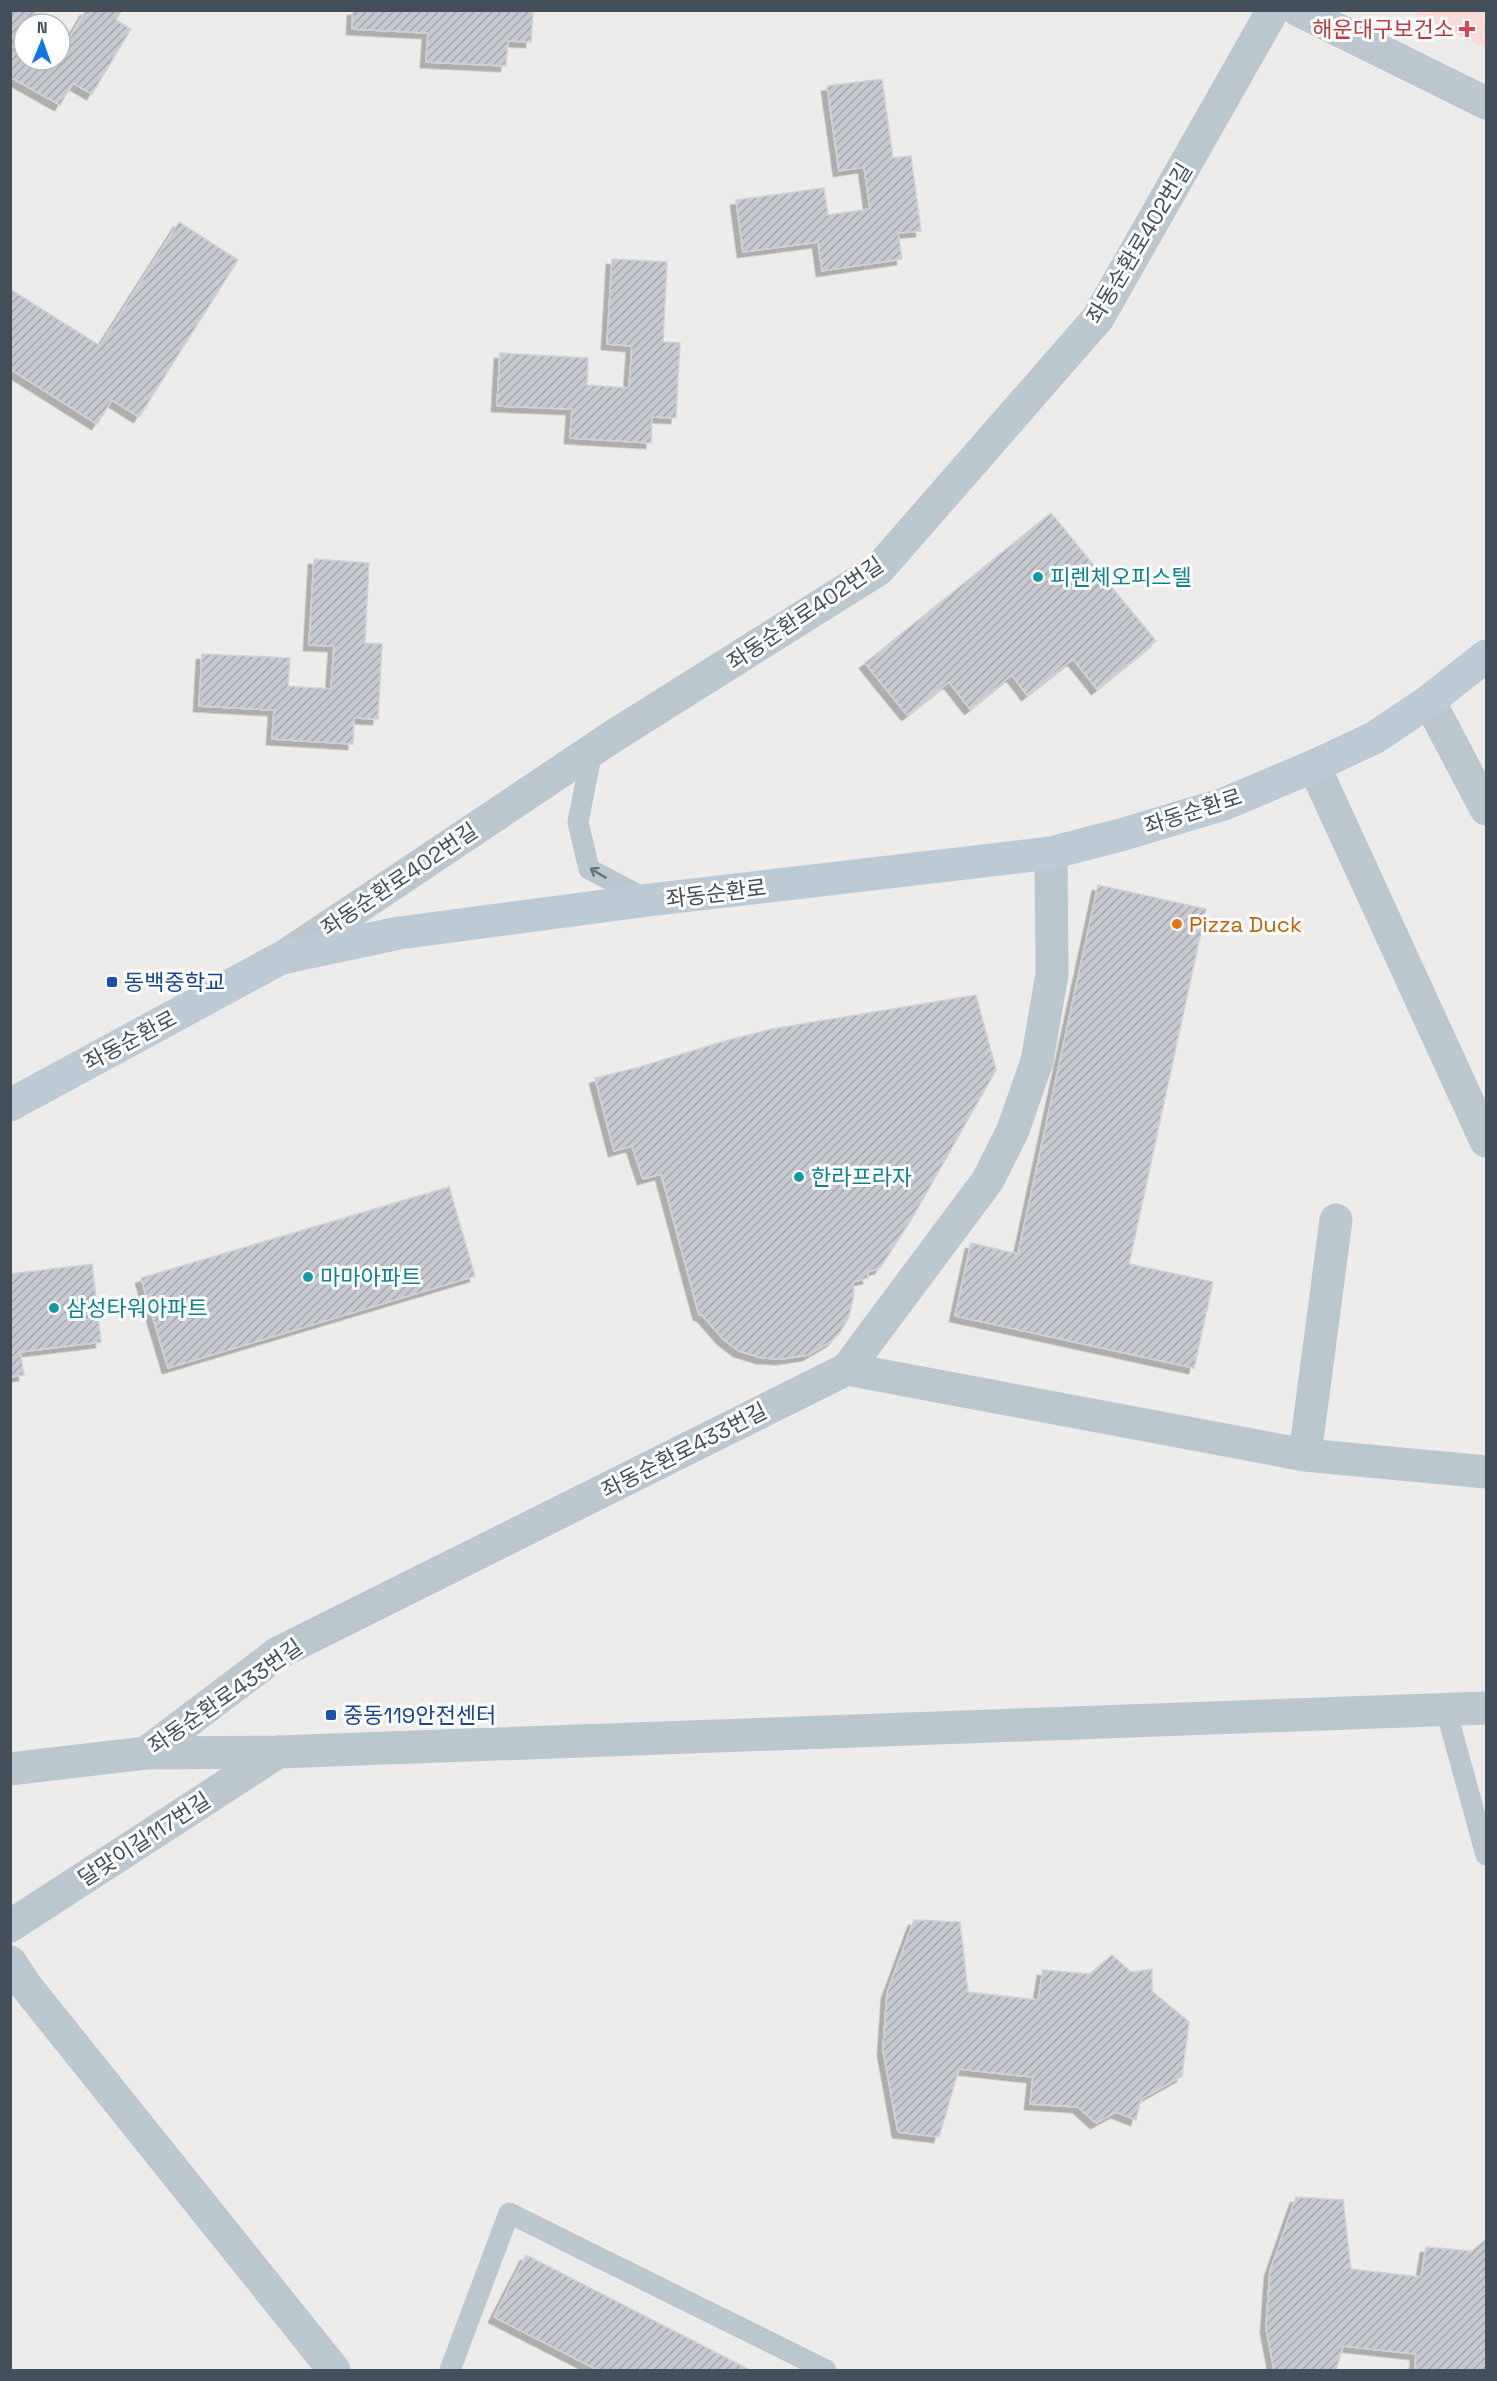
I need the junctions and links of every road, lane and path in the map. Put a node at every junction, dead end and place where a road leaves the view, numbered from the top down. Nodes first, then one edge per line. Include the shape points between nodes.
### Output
1 (1273, 10) edge
2 (1298, 10) edge
3 (1486, 103) edge
4 (1486, 656) edge
5 (1429, 701) junction
6 (592, 751) junction
7 (1314, 766) junction
8 (1486, 809) edge
9 (1051, 853) junction
10 (649, 900) junction
11 (281, 958) junction
12 (10, 1105) edge
13 (1486, 1140) edge
14 (1336, 1220) dead end
15 (847, 1368) junction
16 (1305, 1455) junction
17 (1486, 1472) edge
18 (1486, 1708) edge
19 (1446, 1710) junction
20 (278, 1752) junction
21 (146, 1753) junction
22 (10, 1769) edge
23 (1486, 1855) edge
24 (10, 1926) edge
25 (10, 1962) edge
26 (334, 2370) edge
27 (450, 2370) edge
28 (826, 2370) edge

1 - 6 street, 좌동순환로402번길 via 1098,318 879,569
2 - 3 street
4 - 5 main road, 좌동순환로
5 - 7 main road, 좌동순환로 via 1374,738
5 - 8 street
10 -> 6 lane via 589,869 578,822
6 - 11 street, 좌동순환로402번길
7 - 9 main road, 좌동순환로 via 1224,804
7 - 13 street
9 - 10 main road, 좌동순환로
9 - 15 street, 좌동순환로433번길 via 1052,974 1037,1061 1013,1130 988,1180
10 - 11 main road, 좌동순환로 via 399,933
11 - 12 main road, 좌동순환로
14 - 16 street
15 - 16 street
15 - 21 street, 좌동순환로433번길 via 278,1653
16 - 17 street
18 - 19 street
19 - 20 street
19 - 23 lane
20 - 21 street
20 - 24 street, 달맞이길117번길
21 - 22 street, 좌동순환로433번길
25 - 26 street
27 - 28 lane via 509,2213

